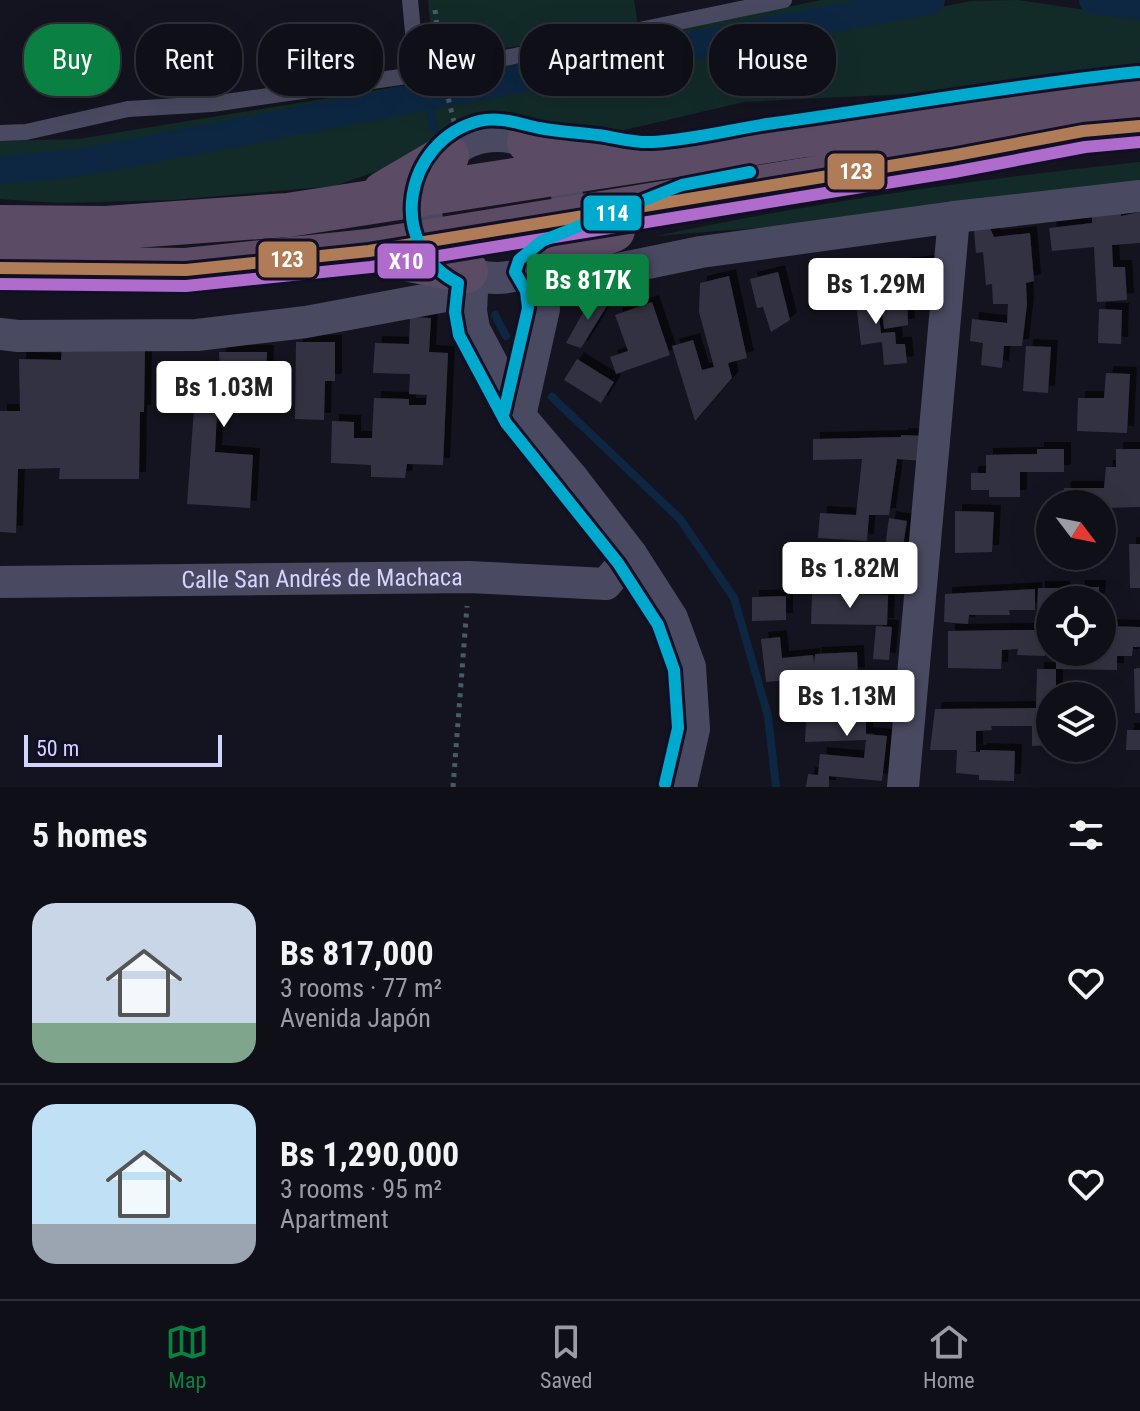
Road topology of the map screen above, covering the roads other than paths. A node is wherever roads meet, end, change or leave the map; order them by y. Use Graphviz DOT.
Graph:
graph roads {
  1 [pos="410,0"];
  2 [pos="784,0"];
  3 [pos="412,24"];
  4 [pos="504,58"];
  5 [pos="399,77"];
  6 [pos="1140,88"];
  7 [pos="1140,126"];
  8 [pos="0,133"];
  9 [pos="529,142"];
  10 [pos="447,156"];
  11 [pos="650,158"];
  12 [pos="560,173"];
  13 [pos="427,195"];
  14 [pos="1140,196"];
  15 [pos="365,204"];
  16 [pos="954,217"];
  17 [pos="0,227"];
  18 [pos="434,241"];
  19 [pos="369,251"];
  20 [pos="547,251"];
  21 [pos="0,268"];
  22 [pos="472,279"];
  23 [pos="0,334"];
  24 [pos="520,416"];
  25 [pos="631,554"];
  26 [pos="0,582"];
  27 [pos="681,787"];
  28 [pos="903,787"];
  1 -- 3 [label="lane"];
  2 -- 4 [label="lane"];
  5 -- 8 [label="lane"];
  6 -- 11 [label="highway"];
  7 -- 20 [label="highway"];
  9 -- 10 [label="street"];
  9 -- 11 [label="highway"];
  9 -- 12 [label="street"];
  10 -- 13 [label="street"];
  10 -- 15 [label="highway"];
  11 -- 12 [label="highway"];
  12 -- 13 [label="highway"];
  12 -- 20 [label="street"];
  13 -- 15 [label="highway"];
  13 -- 18 [label="street"];
  14 -- 16 [label="street"];
  15 -- 17 [label="highway"];
  16 -- 20 [label="street"];
  16 -- 28 [label="street"];
  18 -- 19 [label="highway"];
  18 -- 20 [label="highway"];
  18 -- 22 [label="street"];
  19 -- 21 [label="highway"];
  19 -- 22 [label="highway"];
  20 -- 22 [label="street"];
  20 -- 24 [label="street"];
  22 -- 23 [label="street"];
  22 -- 24 [label="street"];
  24 -- 25 [label="street"];
  25 -- 26 [label="street, Calle San Andrés de Machaca"];
  25 -- 27 [label="street"];
}
